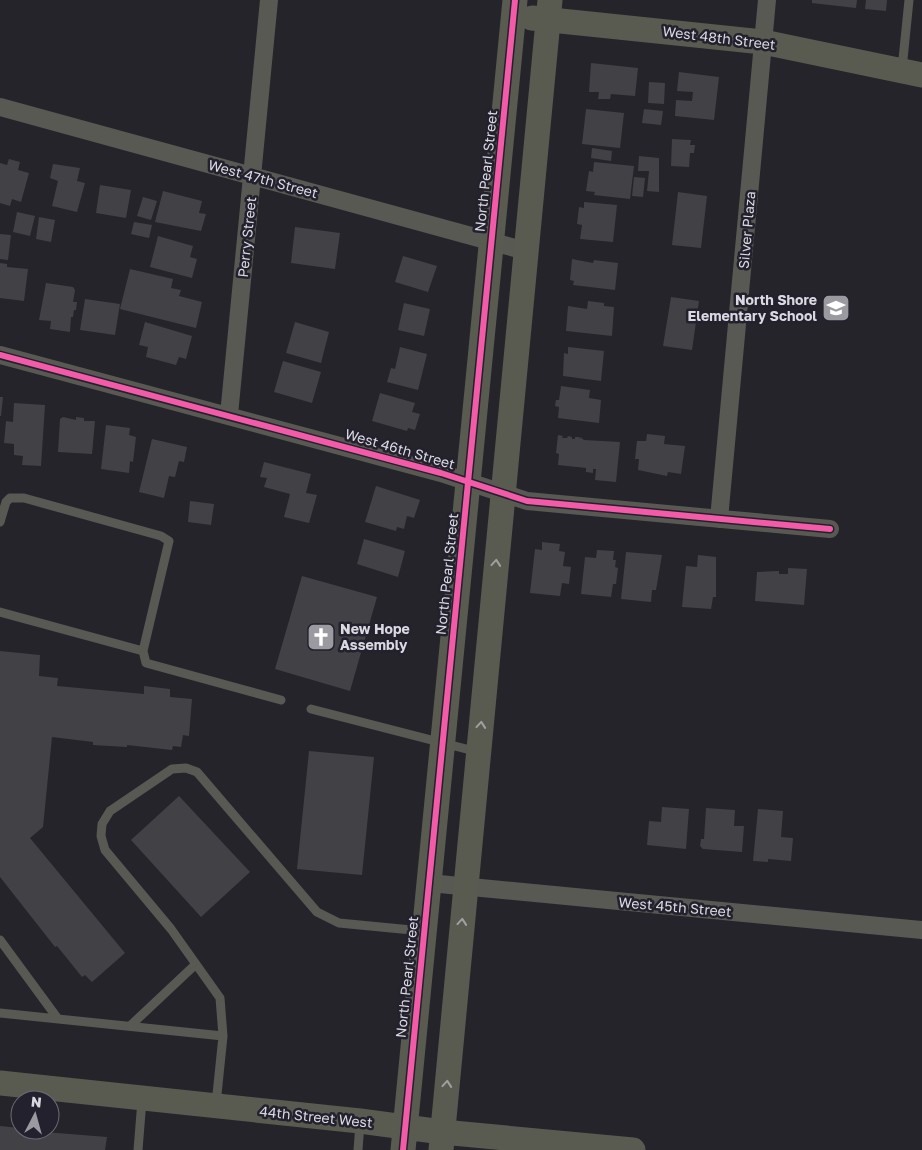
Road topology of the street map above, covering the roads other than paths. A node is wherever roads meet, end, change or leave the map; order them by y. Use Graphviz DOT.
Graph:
graph roads {
  1 [pos="269,0"];
  2 [pos="767,0"];
  3 [pos="909,0"];
  4 [pos="514,8"];
  5 [pos="549,10"];
  6 [pos="763,42"];
  7 [pos="912,73"];
  8 [pos="0,107"];
  9 [pos="252,177"];
  10 [pos="492,241"];
  11 [pos="526,250"];
  12 [pos="0,355"];
  13 [pos="229,415"];
  14 [pos="468,482"];
  15 [pos="503,493"];
  16 [pos="719,519"];
  17 [pos="0,522"];
  18 [pos="830,528"];
  19 [pos="0,612"];
  20 [pos="143,651"];
  21 [pos="281,700"];
  22 [pos="311,709"];
  23 [pos="443,745"];
  24 [pos="478,752"];
  25 [pos="429,883"];
  26 [pos="466,887"];
  27 [pos="922,930"];
  28 [pos="424,931"];
  29 [pos="0,940"];
  30 [pos="196,964"];
  31 [pos="0,1013"];
  32 [pos="58,1019"];
  33 [pos="130,1026"];
  34 [pos="223,1036"];
  35 [pos="0,1083"];
  36 [pos="142,1100"];
  37 [pos="216,1107"];
  38 [pos="360,1121"];
  39 [pos="404,1139"];
  40 [pos="442,1141"];
  41 [pos="138,1150"];
  42 [pos="358,1150"];
  43 [pos="632,1150"];
  1 -- 9 [label="street, Perry Street"];
  2 -- 6 [label="street, Silver Plaza"];
  3 -- 7 [label="lane"];
  4 -- 5 [label="street, West 48th Street"];
  4 -- 10 [label="street, North Pearl Street"];
  5 -- 6 [label="street, West 48th Street"];
  5 -- 11 [label="street"];
  6 -- 7 [label="street, West 48th Street"];
  6 -- 16 [label="street, Silver Plaza"];
  8 -- 9 [label="street, West 47th Street"];
  9 -- 10 [label="street, West 47th Street"];
  9 -- 13 [label="street, Perry Street"];
  10 -- 11 [label="street, West 47th Street"];
  10 -- 14 [label="street, North Pearl Street"];
  11 -- 15 [label="street"];
  12 -- 13 [label="street, West 46th Street"];
  13 -- 14 [label="street, West 46th Street"];
  14 -- 15 [label="street, West 46th Street"];
  14 -- 23 [label="street, North Pearl Street"];
  15 -- 16 [label="street, West 46th Street"];
  24 -- 15 [label="street, one-way"];
  16 -- 18 [label="street, West 46th Street"];
  17 -- 20 [label="lane"];
  19 -- 20 [label="lane"];
  20 -- 21 [label="lane"];
  22 -- 23 [label="lane"];
  23 -- 24 [label="lane"];
  23 -- 25 [label="street, North Pearl Street"];
  24 -- 26 [label="street"];
  25 -- 26 [label="street, West 45th Street"];
  25 -- 28 [label="street, North Pearl Street"];
  26 -- 27 [label="street, West 45th Street"];
  40 -- 26 [label="street, one-way"];
  28 -- 30 [label="lane"];
  28 -- 39 [label="street, North Pearl Street"];
  29 -- 32 [label="lane"];
  30 -- 33 [label="lane"];
  30 -- 34 [label="lane"];
  31 -- 32 [label="lane"];
  32 -- 33 [label="lane"];
  33 -- 34 [label="lane"];
  34 -- 37 [label="lane"];
  35 -- 36 [label="street, 44th Street West"];
  36 -- 37 [label="street, 44th Street West"];
  36 -- 41 [label="lane"];
  37 -- 38 [label="street, 44th Street West"];
  38 -- 39 [label="street, 44th Street West"];
  38 -- 42 [label="lane"];
  39 -- 40 [label="street, 44th Street West"];
  40 -- 43 [label="street, 44th Street West"];
}
